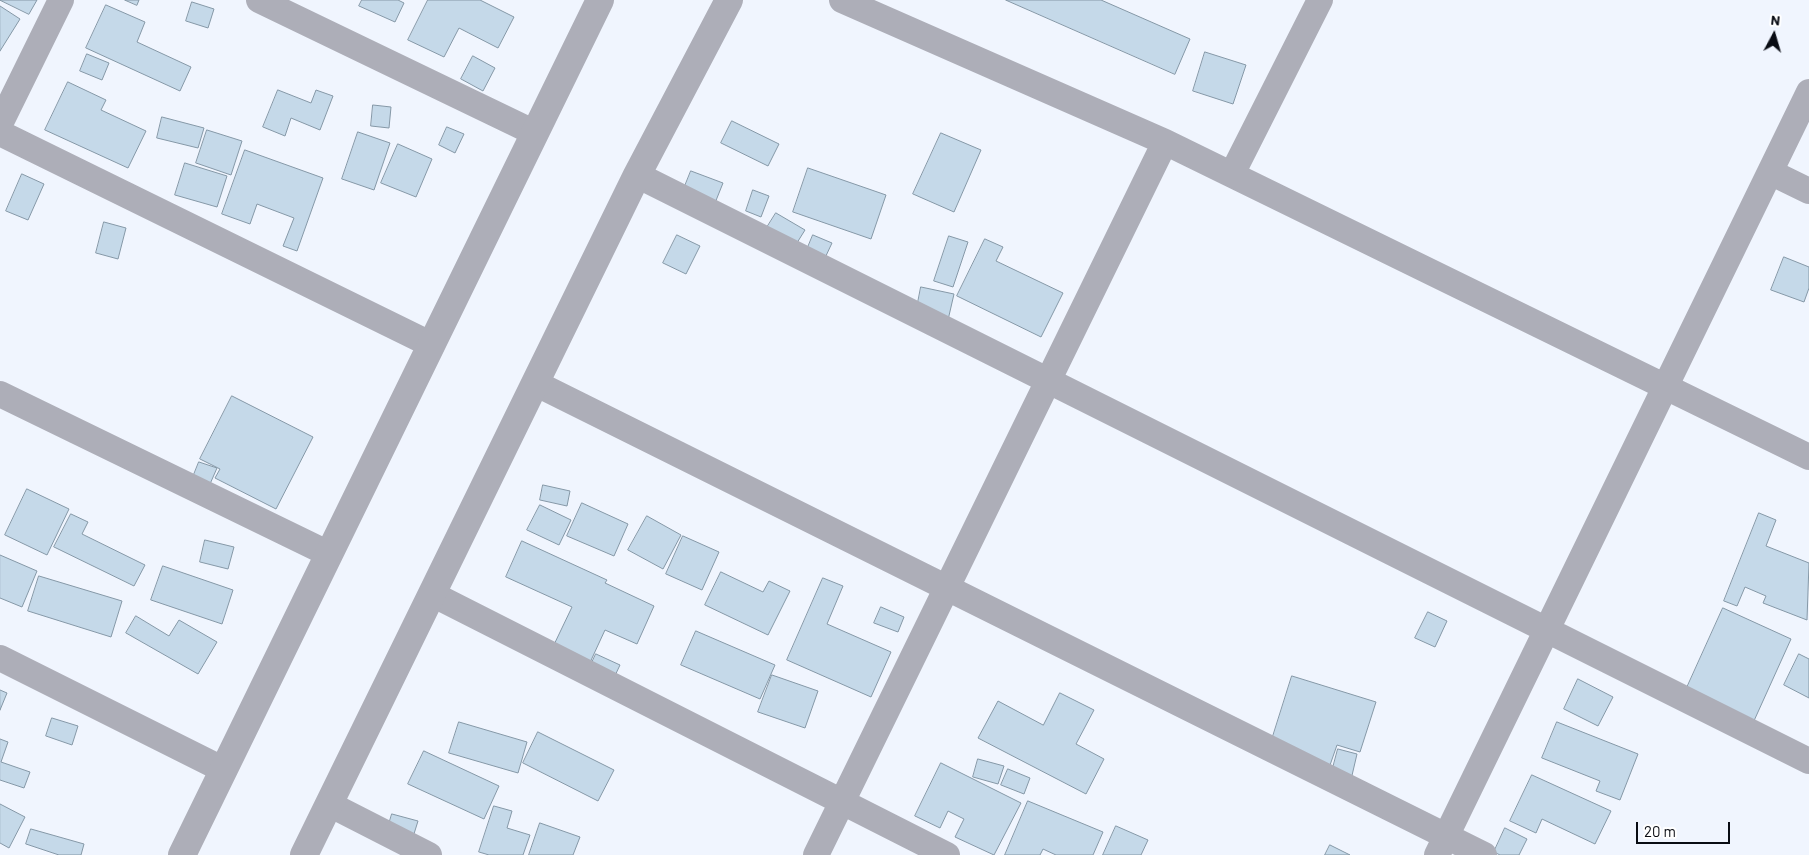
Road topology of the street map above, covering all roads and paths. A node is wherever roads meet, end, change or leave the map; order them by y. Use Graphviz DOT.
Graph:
graph roads {
  1 [pos="61,0"];
  2 [pos="259,0"];
  3 [pos="600,0"];
  4 [pos="729,0"];
  5 [pos="842,0"];
  6 [pos="1320,0"];
  7 [pos="1809,92"];
  8 [pos="0,124"];
  9 [pos="0,133"];
  10 [pos="535,133"];
  11 [pos="1165,142"];
  12 [pos="1770,172"];
  13 [pos="1232,174"];
  14 [pos="637,175"];
  15 [pos="1809,191"];
  16 [pos="432,345"];
  17 [pos="1048,381"];
  18 [pos="535,384"];
  19 [pos="1665,387"];
  20 [pos="0,394"];
  21 [pos="1809,457"];
  22 [pos="329,554"];
  23 [pos="946,589"];
  24 [pos="432,594"];
  25 [pos="1547,630"];
  26 [pos="0,658"];
  27 [pos="1809,761"];
  28 [pos="224,770"];
  29 [pos="842,803"];
  30 [pos="329,804"];
  31 [pos="1442,846"];
  32 [pos="182,855"];
  33 [pos="304,855"];
  34 [pos="430,855"];
  35 [pos="816,855"];
  36 [pos="947,855"];
  37 [pos="1484,855"];
  1 -- 8 [label="street"];
  2 -- 10 [label="street"];
  3 -- 10 [label="street"];
  4 -- 14 [label="street"];
  5 -- 11 [label="street"];
  6 -- 13 [label="street"];
  7 -- 12 [label="street"];
  9 -- 16 [label="street"];
  10 -- 16 [label="street"];
  11 -- 13 [label="street"];
  11 -- 17 [label="street"];
  12 -- 15 [label="street"];
  12 -- 19 [label="street"];
  13 -- 19 [label="street"];
  14 -- 17 [label="street"];
  14 -- 18 [label="street"];
  16 -- 22 [label="street"];
  17 -- 23 [label="street"];
  17 -- 25 [label="street"];
  18 -- 23 [label="street"];
  18 -- 24 [label="street"];
  19 -- 21 [label="street"];
  19 -- 25 [label="street"];
  20 -- 22 [label="street"];
  22 -- 28 [label="street"];
  23 -- 29 [label="street"];
  23 -- 31 [label="street"];
  24 -- 29 [label="street"];
  24 -- 30 [label="street"];
  25 -- 27 [label="street"];
  25 -- 31 [label="street"];
  26 -- 28 [label="street"];
  28 -- 32 [label="street"];
  29 -- 35 [label="street"];
  29 -- 36 [label="street"];
  30 -- 33 [label="street"];
  30 -- 34 [label="street"];
  31 -- 37 [label="street"];
}
